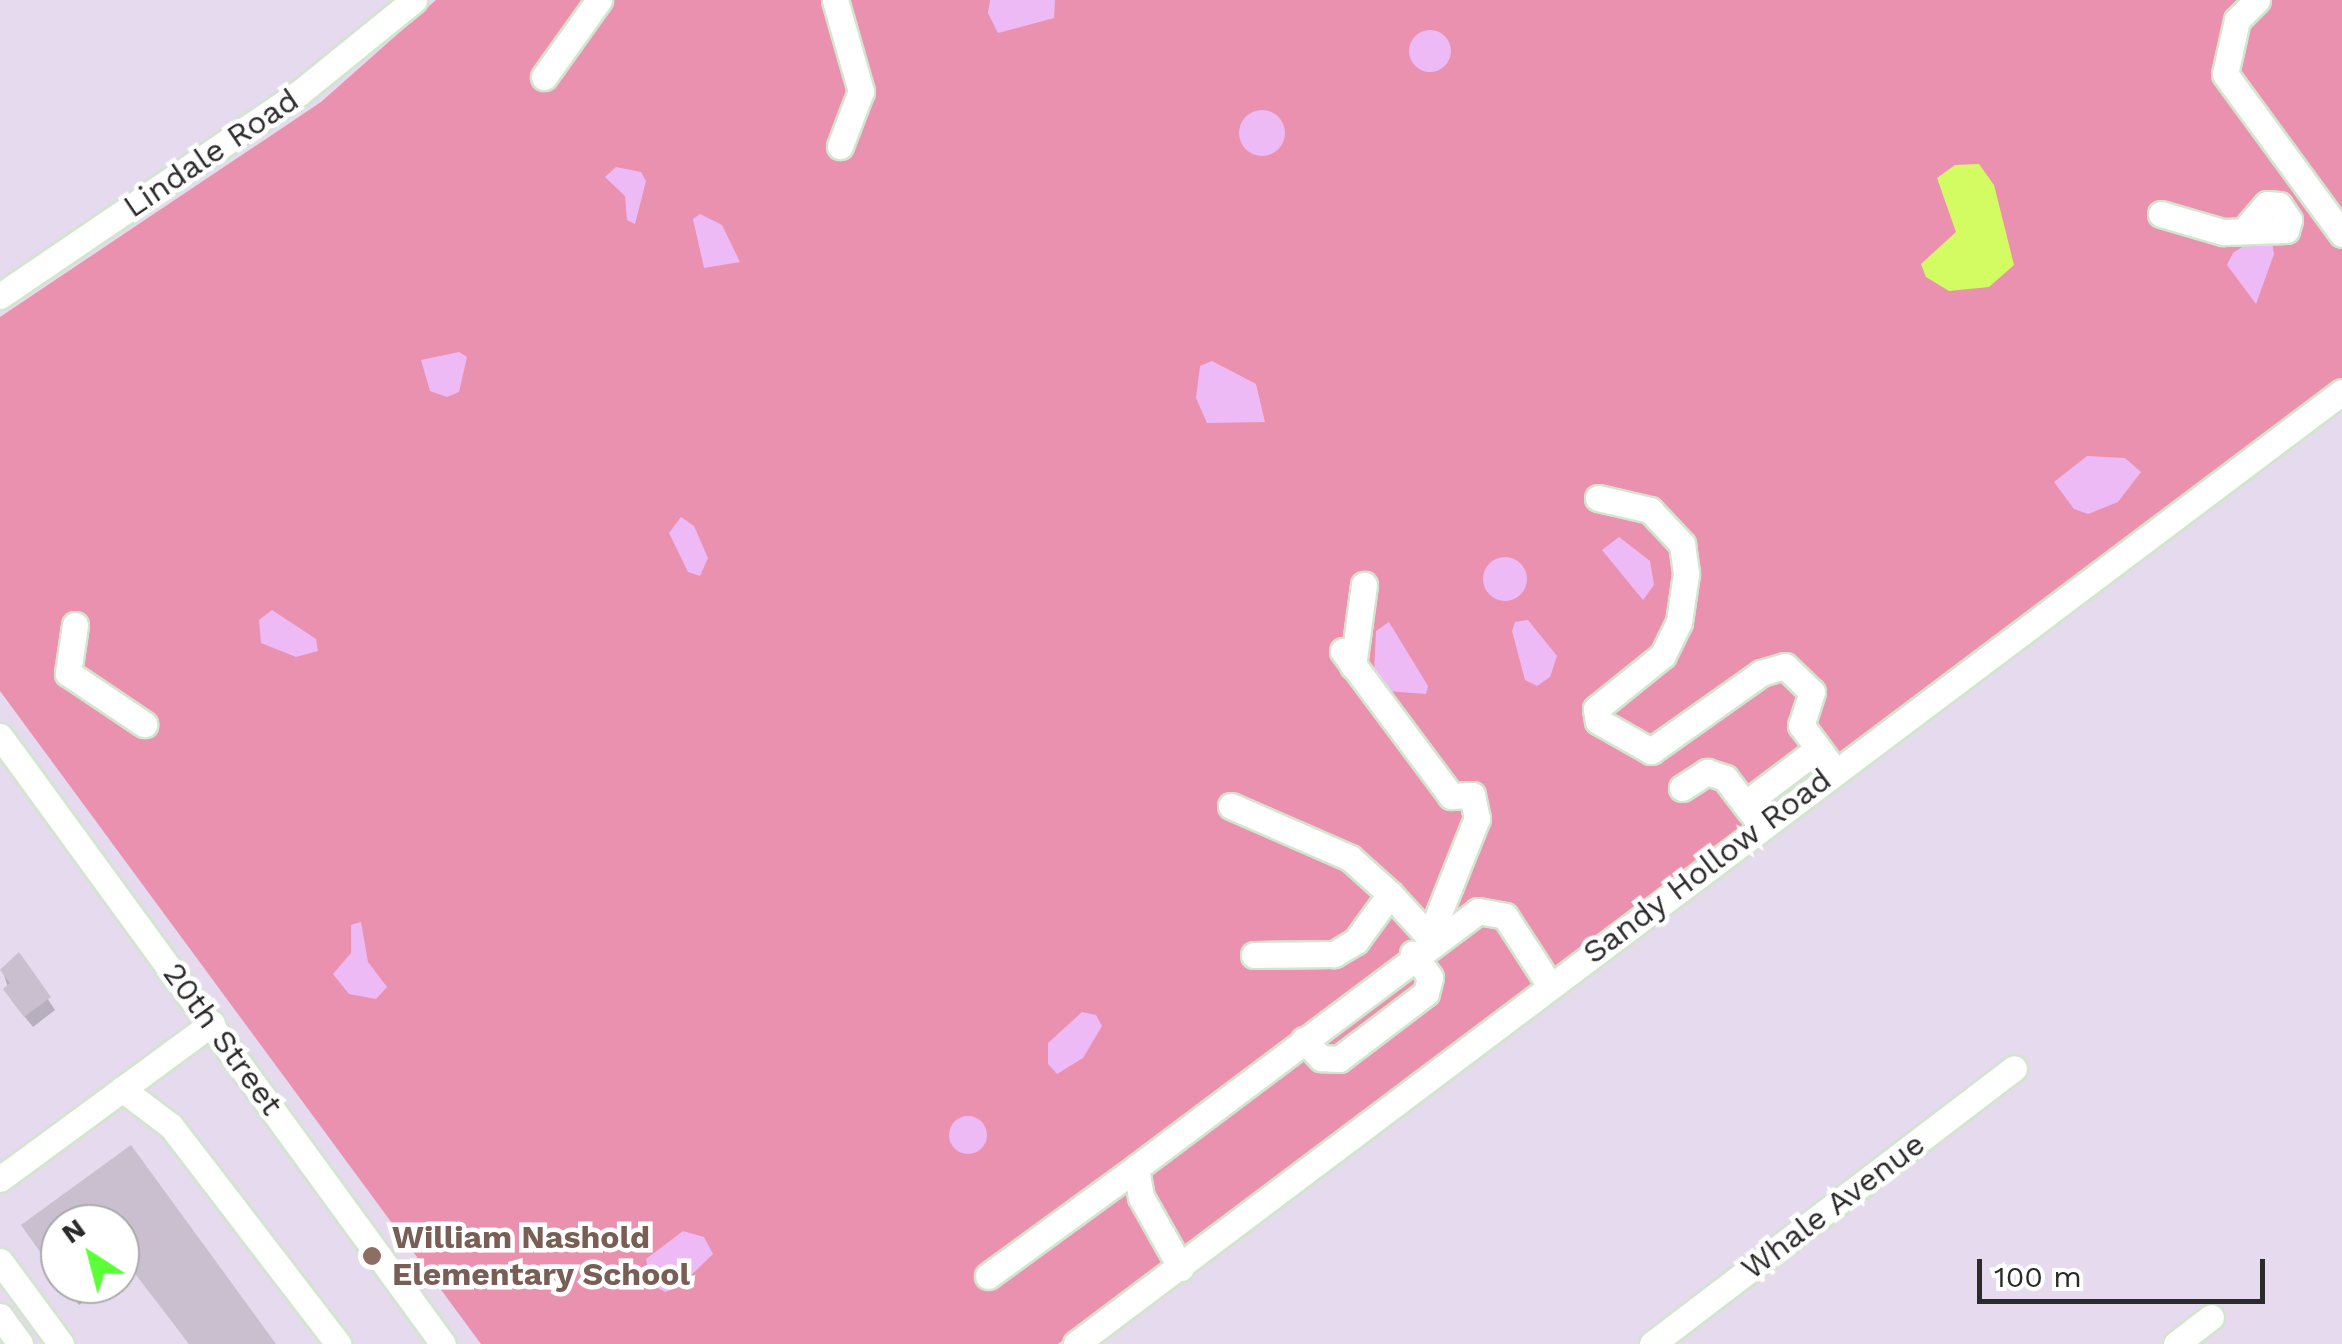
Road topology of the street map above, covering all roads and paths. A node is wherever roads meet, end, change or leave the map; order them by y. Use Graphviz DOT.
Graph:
graph roads {
  1 [pos="414,0"];
  2 [pos="599,0"];
  3 [pos="835,0"];
  4 [pos="2257,0"];
  5 [pos="544,77"];
  6 [pos="840,146"];
  7 [pos="2161,214"];
  8 [pos="2248,226"];
  9 [pos="2342,234"];
  10 [pos="0,296"];
  11 [pos="2342,392"];
  12 [pos="1598,498"];
  13 [pos="1364,585"];
  14 [pos="76,625"];
  15 [pos="144,724"];
  16 [pos="0,736"];
  17 [pos="1818,749"];
  18 [pos="1834,771"];
  19 [pos="1682,788"];
  20 [pos="1745,804"];
  21 [pos="1231,806"];
  22 [pos="1762,826"];
  23 [pos="1390,894"];
  24 [pos="1425,944"];
  25 [pos="1254,955"];
  26 [pos="1549,984"];
  27 [pos="212,1023"];
  28 [pos="1304,1040"];
  29 [pos="2014,1068"];
  30 [pos="122,1089"];
  31 [pos="1136,1168"];
  32 [pos="0,1180"];
  33 [pos="0,1261"];
  34 [pos="1181,1268"];
  35 [pos="988,1276"];
  36 [pos="0,1316"];
  37 [pos="2210,1318"];
  38 [pos="1109,1334"];
  39 [pos="20,1344"];
  40 [pos="62,1344"];
  41 [pos="338,1344"];
  42 [pos="442,1344"];
  43 [pos="1076,1344"];
  44 [pos="1652,1344"];
  45 [pos="2176,1344"];
  1 -- 10 [label="street, Lindale Road"];
  2 -- 5 [label="street"];
  3 -- 6 [label="street"];
  4 -- 9 [label="street"];
  7 -- 8 [label="street"];
  11 -- 18 [label="street, Sandy Hollow Road"];
  12 -- 17 [label="street"];
  13 -- 24 [label="street"];
  14 -- 15 [label="street"];
  16 -- 27 [label="street, 20th Street"];
  17 -- 18 [label="street"];
  17 -- 20 [label="street"];
  18 -- 22 [label="street, Sandy Hollow Road"];
  19 -- 20 [label="street"];
  20 -- 22 [label="street"];
  21 -- 23 [label="street"];
  22 -- 26 [label="street, Sandy Hollow Road"];
  23 -- 24 [label="street"];
  23 -- 25 [label="street"];
  24 -- 26 [label="street"];
  24 -- 28 [label="street"];
  24 -- 28 [label="street"];
  26 -- 34 [label="street, Sandy Hollow Road"];
  27 -- 30 [label="street"];
  27 -- 42 [label="street, 20th Street"];
  28 -- 31 [label="street"];
  29 -- 44 [label="street, Whale Avenue"];
  30 -- 32 [label="street"];
  30 -- 41 [label="street"];
  31 -- 34 [label="street"];
  31 -- 35 [label="street"];
  33 -- 40 [label="street"];
  34 -- 38 [label="street, Sandy Hollow Road"];
  36 -- 39 [label="street"];
  37 -- 45 [label="street"];
  38 -- 43 [label="street, Sandy Hollow Road"];
}
